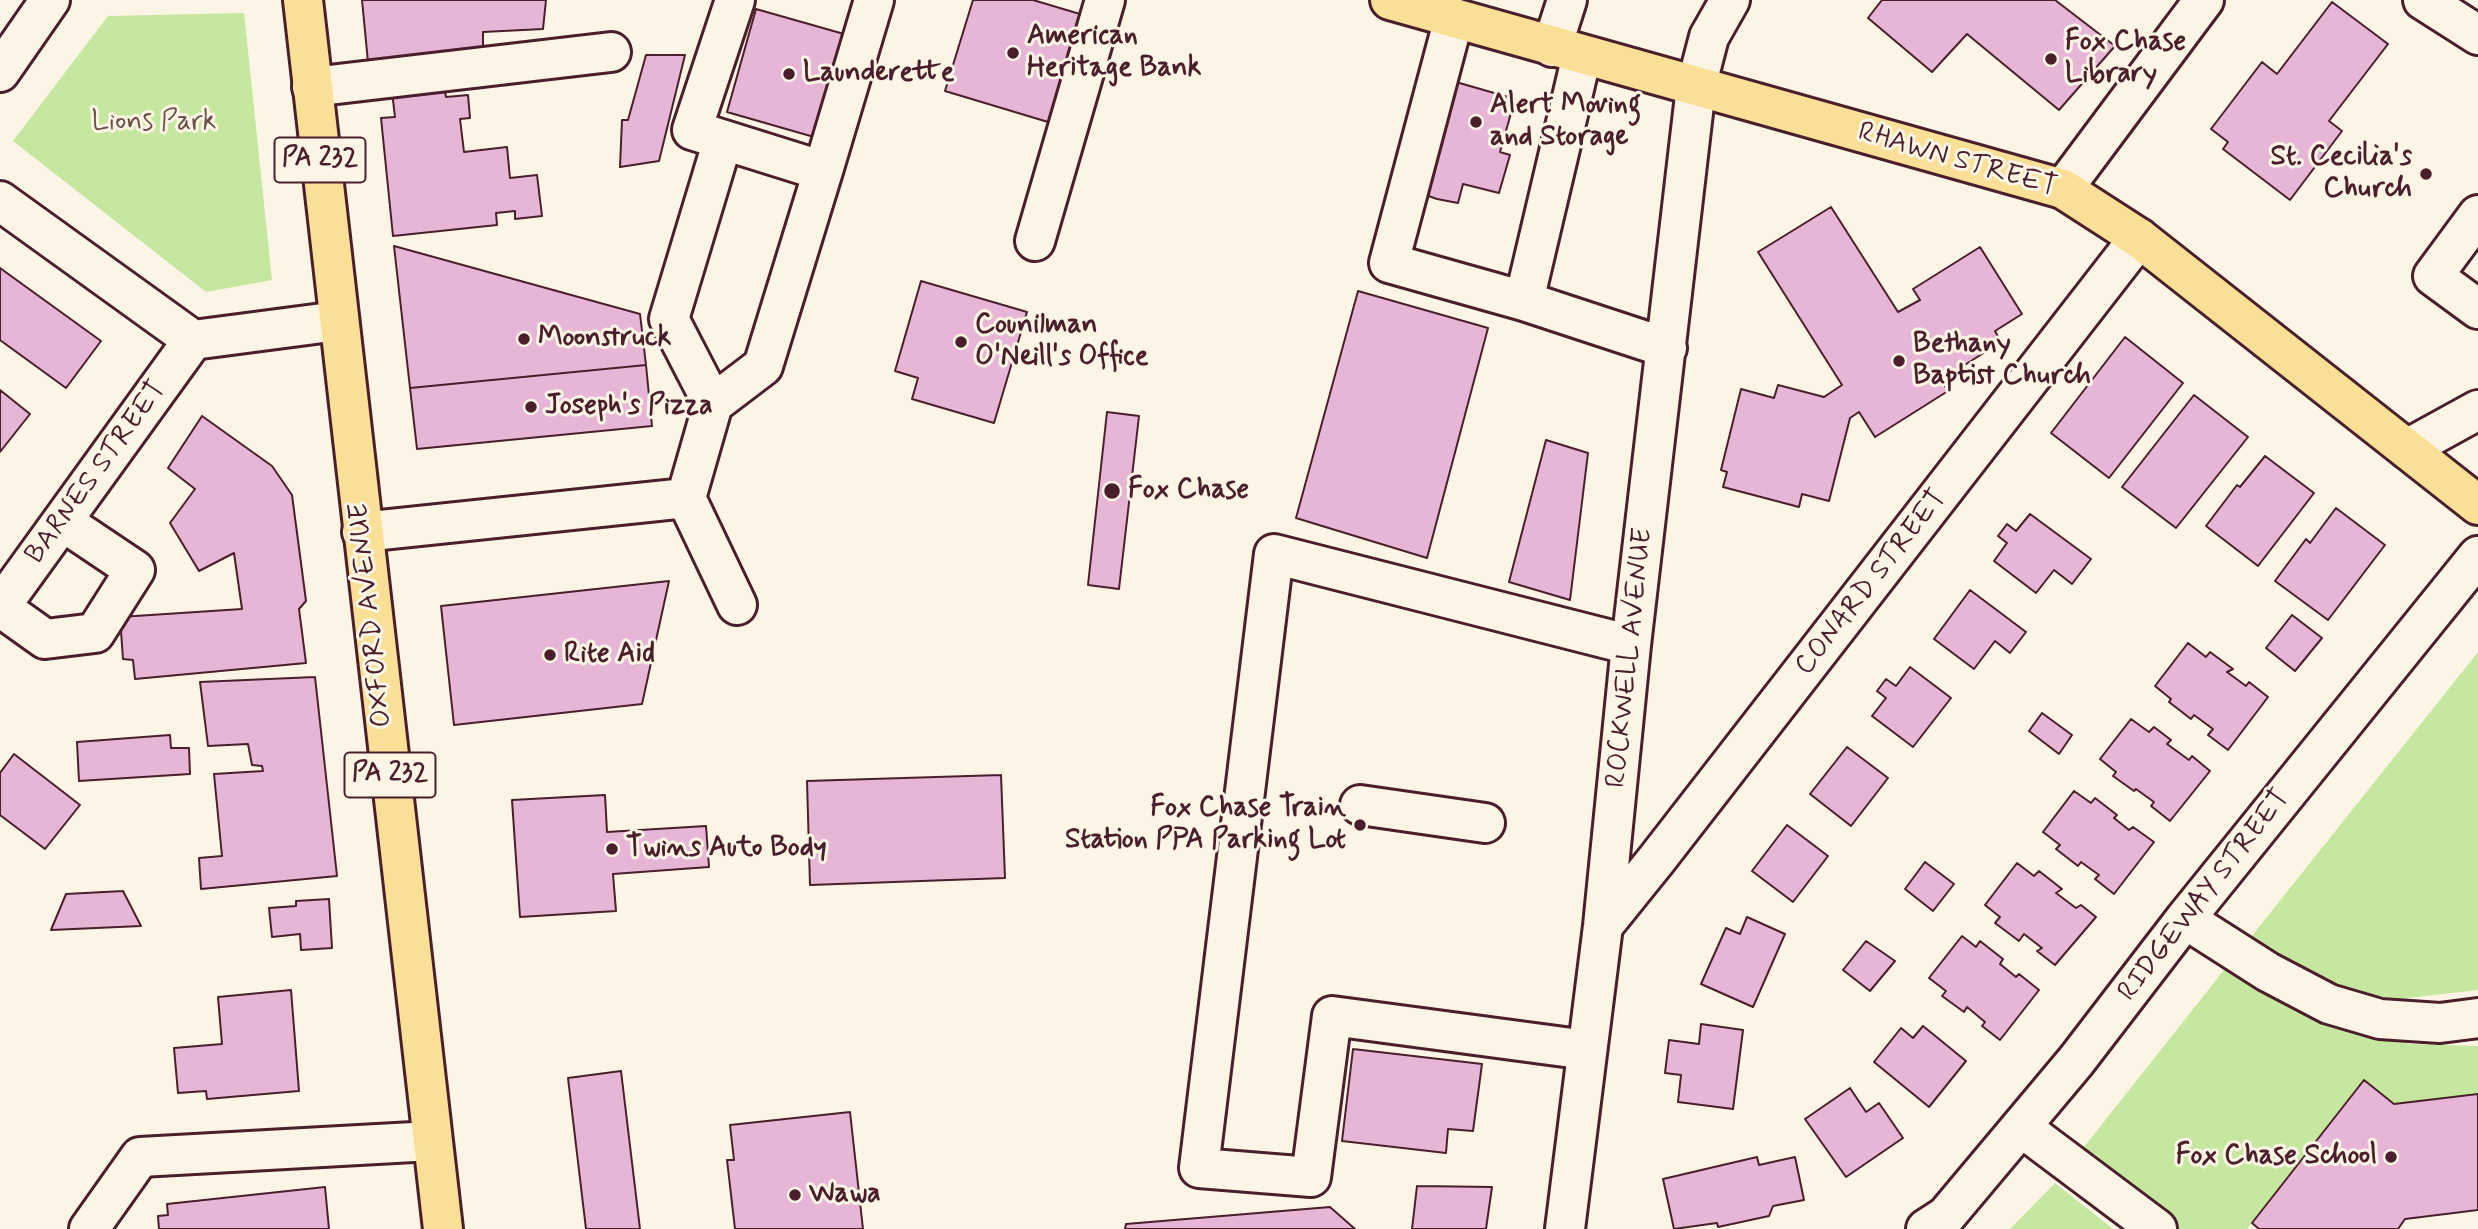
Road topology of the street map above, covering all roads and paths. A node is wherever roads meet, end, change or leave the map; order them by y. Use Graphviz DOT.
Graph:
graph roads {
  1 [pos="50,0"];
  2 [pos="303,0"];
  3 [pos="735,0"];
  4 [pos="874,0"];
  5 [pos="1105,0"];
  6 [pos="1391,0"];
  7 [pos="1567,0"];
  8 [pos="1730,0"];
  9 [pos="2204,0"];
  10 [pos="2423,0"];
  11 [pos="1445,11"];
  12 [pos="2474,25"];
  13 [pos="1567,51"];
  14 [pos="611,52"];
  15 [pos="0,72"];
  16 [pos="312,87"];
  17 [pos="1696,87"];
  18 [pos="723,140"];
  19 [pos="823,171"];
  20 [pos="2063,189"];
  21 [pos="0,201"];
  22 [pos="2478,215"];
  23 [pos="2139,238"];
  24 [pos="1035,241"];
  25 [pos="1524,301"];
  26 [pos="2478,309"];
  27 [pos="338,321"];
  28 [pos="193,340"];
  29 [pos="1667,348"];
  30 [pos="713,404"];
  31 [pos="2478,410"];
  32 [pos="2407,449"];
  33 [pos="686,498"];
  34 [pos="2478,505"];
  35 [pos="62,521"];
  36 [pos="362,532"];
  37 [pos="2478,556"];
  38 [pos="4,592"];
  39 [pos="737,605"];
  40 [pos="1631,645"];
  41 [pos="1360,805"];
  42 [pos="1485,822"];
  43 [pos="2185,919"];
  44 [pos="1603,926"];
  45 [pos="2478,1018"];
  46 [pos="1587,1050"];
  47 [pos="2021,1127"];
  48 [pos="432,1141"];
  49 [pos="89,1229"];
  50 [pos="443,1229"];
  51 [pos="1565,1229"];
  52 [pos="1926,1229"];
  53 [pos="2157,1229"];
  1 -- 15 [label="street"];
  2 -- 16 [label="main road, OXFORD AVENUE / PA 232"];
  3 -- 18 [label="street"];
  4 -- 19 [label="street"];
  5 -- 24 [label="street"];
  6 -- 11 [label="main road, RHAWN STREET"];
  7 -- 13 [label="street"];
  8 -- 17 [label="street, ROCKWELL AVENUE"];
  9 -- 20 [label="street"];
  10 -- 12 [label="street"];
  11 -- 13 [label="main road, RHAWN STREET"];
  11 -- 25 [label="street"];
  13 -- 17 [label="main road, RHAWN STREET"];
  13 -- 25 [label="street"];
  14 -- 16 [label="street"];
  16 -- 27 [label="main road, OXFORD AVENUE / PA 232"];
  17 -- 20 [label="main road, RHAWN STREET"];
  17 -- 29 [label="street, ROCKWELL AVENUE"];
  18 -- 19 [label="street"];
  18 -- 30 [label="street"];
  19 -- 30 [label="street"];
  20 -- 23 [label="main road, RHAWN STREET"];
  21 -- 28 [label="street"];
  22 -- 26 [label="street"];
  23 -- 32 [label="main road, RHAWN STREET"];
  23 -- 44 [label="street, CONARD STREET"];
  25 -- 29 [label="street"];
  27 -- 28 [label="street"];
  27 -- 36 [label="main road, OXFORD AVENUE / PA 232"];
  28 -- 35 [label="street, BARNES STREET"];
  29 -- 40 [label="street, ROCKWELL AVENUE"];
  30 -- 33 [label="street"];
  31 -- 32 [label="street"];
  32 -- 34 [label="main road, RHAWN STREET"];
  33 -- 36 [label="street"];
  33 -- 39 [label="street"];
  35 -- 38 [label="street, BARNES STREET"];
  35 -- 38 [label="street"];
  36 -- 48 [label="main road, OXFORD AVENUE / PA 232"];
  37 -- 43 [label="street, RIDGEWAY STREET"];
  40 -- 44 [label="street, ROCKWELL AVENUE"];
  40 -- 46 [label="street"];
  41 -- 42 [label="street"];
  43 -- 45 [label="street"];
  43 -- 47 [label="street, RIDGEWAY STREET"];
  44 -- 46 [label="street, ROCKWELL AVENUE"];
  46 -- 51 [label="street, ROCKWELL AVENUE"];
  47 -- 52 [label="street, RIDGEWAY STREET"];
  47 -- 53 [label="street"];
  48 -- 49 [label="street"];
  48 -- 50 [label="main road, OXFORD AVENUE / PA 232"];
}
